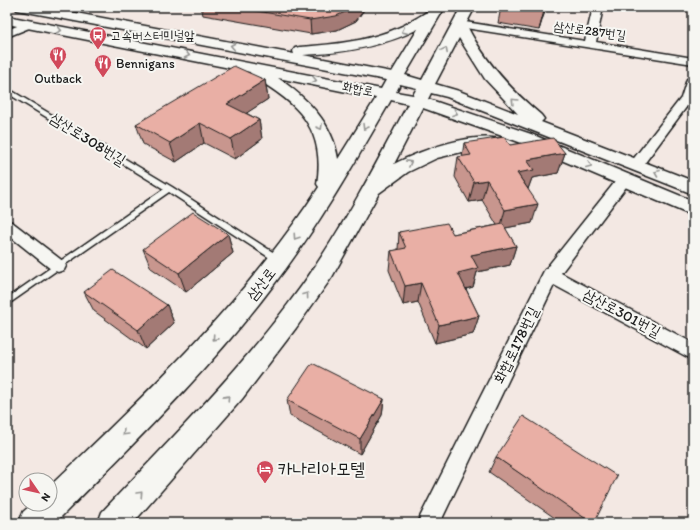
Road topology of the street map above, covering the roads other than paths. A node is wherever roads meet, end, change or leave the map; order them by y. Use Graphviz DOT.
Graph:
graph roads {
  1 [pos="22,7"];
  2 [pos="468,7"];
  3 [pos="598,7"];
  4 [pos="437,9"];
  5 [pos="7,20"];
  6 [pos="30,24"];
  7 [pos="459,24"];
  8 [pos="7,34"];
  9 [pos="590,44"];
  10 [pos="261,52"];
  11 [pos="693,61"];
  12 [pos="233,64"];
  13 [pos="693,79"];
  14 [pos="390,85"];
  15 [pos="7,90"];
  16 [pos="422,93"];
  17 [pos="690,99"];
  18 [pos="556,133"];
  19 [pos="562,154"];
  20 [pos="636,164"];
  21 [pos="624,180"];
  22 [pos="693,188"];
  23 [pos="169,189"];
  24 [pos="326,191"];
  25 [pos="368,196"];
  26 [pos="693,209"];
  27 [pos="7,226"];
  28 [pos="280,260"];
  29 [pos="58,266"];
  30 [pos="550,275"];
  31 [pos="7,302"];
  32 [pos="693,352"];
  33 [pos="34,523"];
  34 [pos="113,523"];
  35 [pos="428,523"];
  10 -- 1 [label="main road, 화합로, one-way"];
  2 -- 7 [label="main road"];
  3 -- 9 [label="street"];
  4 -- 10 [label="main road, one-way"];
  4 -- 14 [label="main road, 삼산로"];
  5 -- 6 [label="main road, 화합로"];
  6 -- 8 [label="street"];
  6 -- 12 [label="main road, 화합로, one-way"];
  7 -- 9 [label="street, 삼산로287번길"];
  16 -- 7 [label="main road, one-way"];
  18 -- 7 [label="main road, one-way"];
  9 -- 11 [label="street, 삼산로287번길"];
  10 -- 14 [label="main road, 화합로"];
  12 -- 14 [label="main road, 화합로, one-way"];
  12 -- 24 [label="main road, one-way"];
  13 -- 17 [label="street"];
  14 -- 16 [label="main road, 화합로"];
  14 -- 24 [label="main road, 삼산로, one-way"];
  15 -- 23 [label="lane, 삼산로308번길"];
  16 -- 18 [label="main road, 화합로"];
  16 -- 19 [label="main road, 화합로, one-way"];
  16 -- 25 [label="main road"];
  17 -- 20 [label="street"];
  18 -- 20 [label="main road, 화합로"];
  19 -- 21 [label="main road, 화합로, one-way"];
  25 -- 19 [label="main road, one-way"];
  22 -- 20 [label="main road, 화합로, one-way"];
  21 -- 26 [label="main road, 화합로"];
  21 -- 30 [label="street, 화합로178번길"];
  23 -- 28 [label="lane, 삼산로308번길"];
  23 -- 29 [label="lane"];
  24 -- 28 [label="main road, 삼산로, one-way"];
  34 -- 25 [label="main road, one-way"];
  27 -- 29 [label="street"];
  28 -- 33 [label="main road, 삼산로, one-way"];
  29 -- 31 [label="lane"];
  30 -- 32 [label="street, 삼산로301번길"];
  30 -- 35 [label="street, 화합로178번길"];
}
